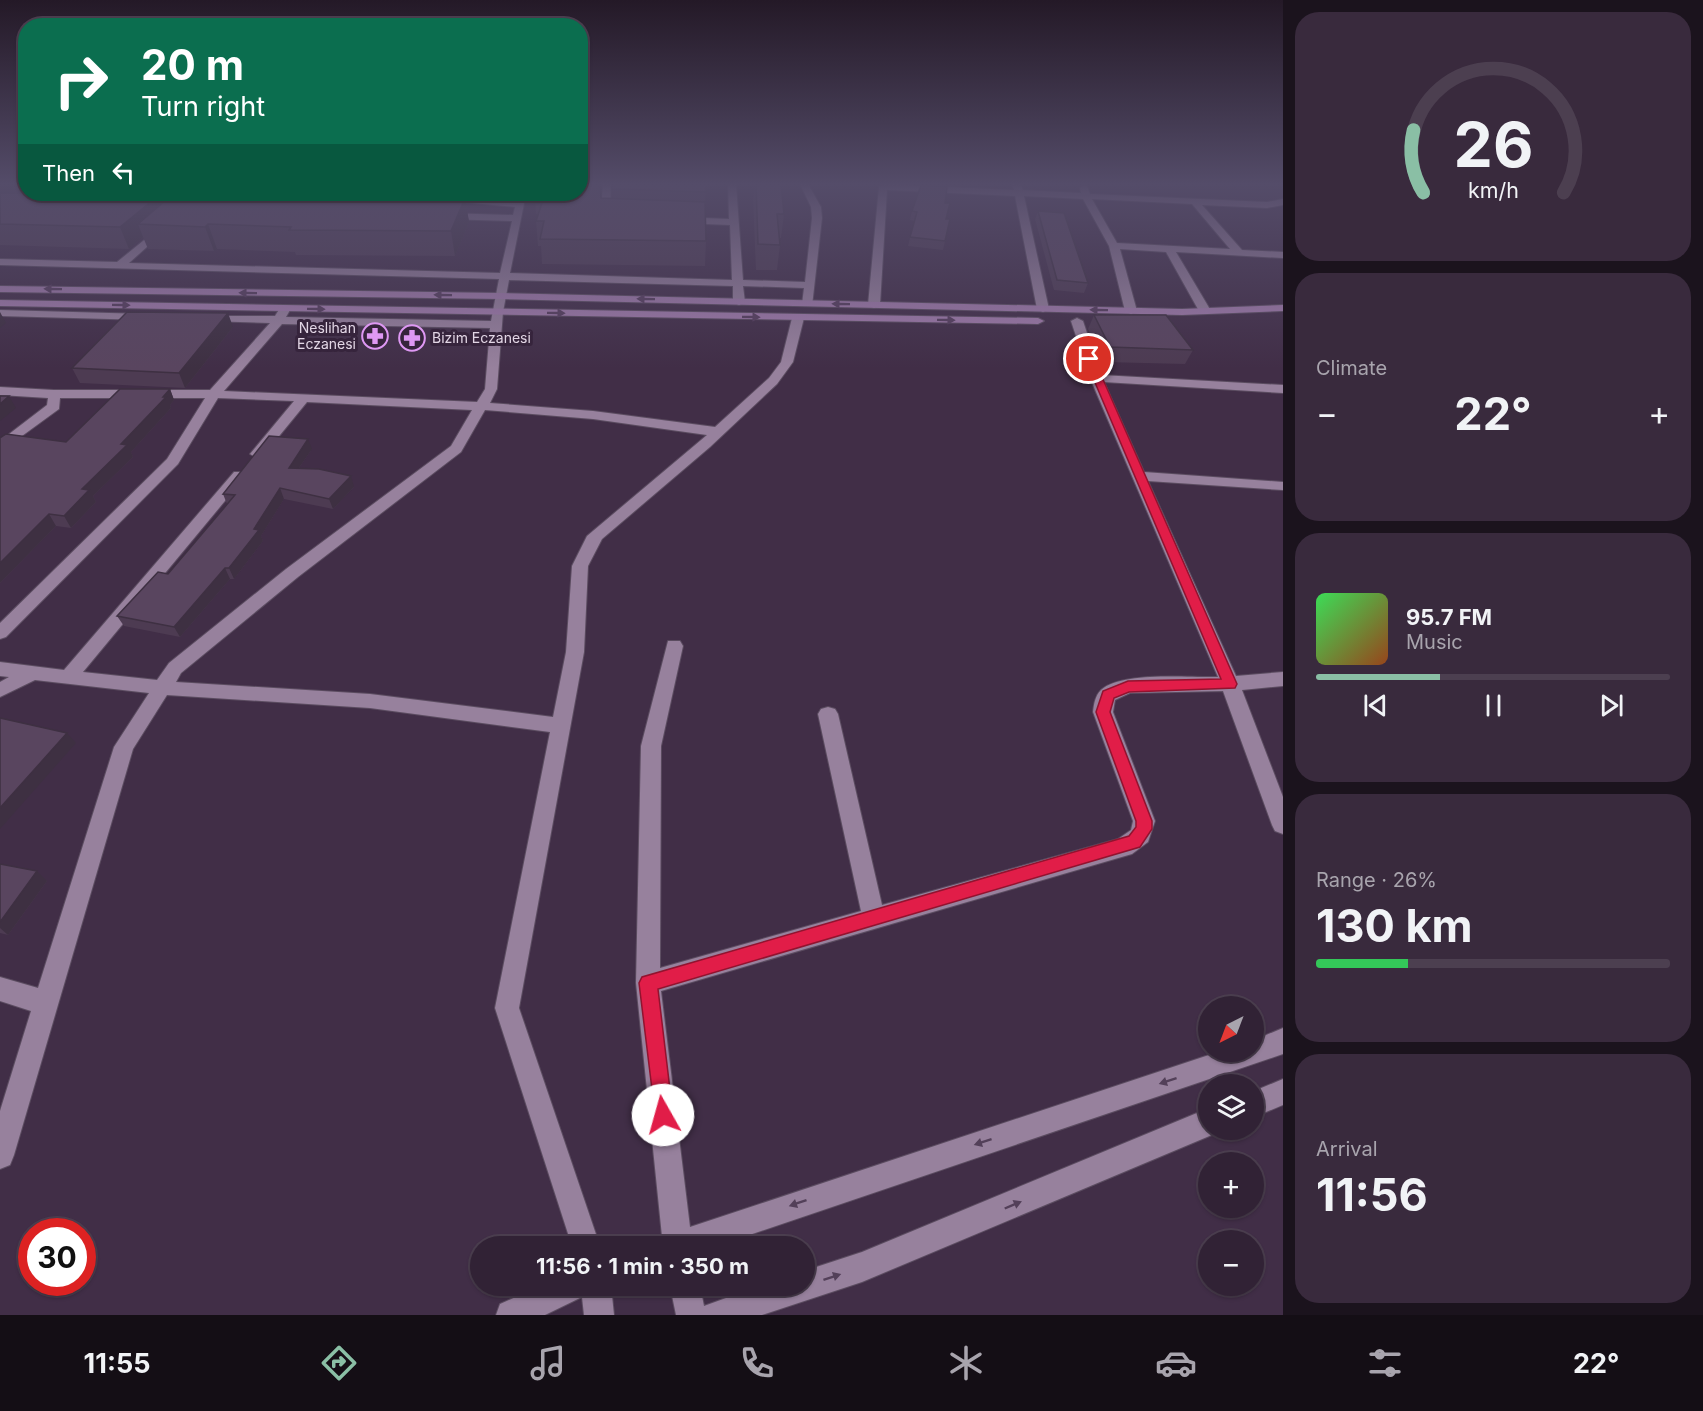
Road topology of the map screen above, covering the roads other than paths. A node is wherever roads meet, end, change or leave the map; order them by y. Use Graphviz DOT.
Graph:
graph roads {
  1 [pos="142,245"];
  2 [pos="512,245"];
  3 [pos="737,245"];
  4 [pos="814,245"];
  5 [pos="879,245"];
  6 [pos="1029,245"];
  7 [pos="1232,245"];
  8 [pos="1114,246"];
  9 [pos="1169,249"];
  10 [pos="1239,253"];
  11 [pos="1283,255"];
  12 [pos="0,262"];
  13 [pos="120,265"];
  14 [pos="506,275"];
  15 [pos="738,282"];
  16 [pos="810,285"];
  17 [pos="0,289"];
  18 [pos="739,302"];
  19 [pos="0,303"];
  20 [pos="874,305"];
  21 [pos="285,308"];
  22 [pos="1283,308"];
  23 [pos="1043,309"];
  24 [pos="498,311"];
  25 [pos="803,311"];
  26 [pos="1131,311"];
  27 [pos="1205,311"];
  28 [pos="0,313"];
  29 [pos="279,320"];
  30 [pos="1077,321"];
  31 [pos="1283,321"];
  32 [pos="1096,378"];
  33 [pos="1283,389"];
  34 [pos="0,391"];
  35 [pos="54,394"];
  36 [pos="214,394"];
  37 [pos="304,398"];
  38 [pos="481,406"];
  39 [pos="718,432"];
  40 [pos="0,448"];
  41 [pos="1138,476"];
  42 [pos="1283,486"];
  43 [pos="0,633"];
  44 [pos="674,646"];
  45 [pos="0,669"];
  46 [pos="30,674"];
  47 [pos="67,678"];
  48 [pos="1283,679"];
  49 [pos="1230,684"];
  50 [pos="162,688"];
  51 [pos="0,690"];
  52 [pos="828,714"];
  53 [pos="561,726"];
  54 [pos="1283,825"];
  55 [pos="874,919"];
  56 [pos="648,983"];
  57 [pos="0,989"];
  58 [pos="46,1003"];
  59 [pos="1283,1041"];
  60 [pos="1283,1092"];
  61 [pos="1264,1100"];
  62 [pos="1198,1127"];
  63 [pos="0,1155"];
  64 [pos="583,1236"];
  65 [pos="677,1236"];
  66 [pos="706,1236"];
  67 [pos="551,1296"];
  68 [pos="597,1296"];
  69 [pos="687,1296"];
  70 [pos="510,1315"];
  71 [pos="599,1315"];
  72 [pos="691,1315"];
  73 [pos="716,1315"];
  1 -- 13 [label="street"];
  2 -- 14 [label="street"];
  3 -- 15 [label="street"];
  4 -- 16 [label="street"];
  5 -- 20 [label="street"];
  6 -- 23 [label="street"];
  7 -- 10 [label="street"];
  8 -- 9 [label="street"];
  8 -- 26 [label="street"];
  9 -- 10 [label="street"];
  9 -- 27 [label="street"];
  10 -- 11 [label="street"];
  12 -- 13 [label="street"];
  13 -- 14 [label="street"];
  14 -- 15 [label="street"];
  14 -- 24 [label="street"];
  15 -- 16 [label="street"];
  15 -- 18 [label="street"];
  16 -- 25 [label="street"];
  24 -- 17 [label="main road, one-way"];
  18 -- 24 [label="main road, one-way"];
  18 -- 25 [label="main road"];
  19 -- 21 [label="main road, one-way"];
  20 -- 23 [label="main road"];
  20 -- 25 [label="main road, one-way"];
  21 -- 24 [label="main road, one-way"];
  21 -- 29 [label="street"];
  22 -- 27 [label="main road"];
  26 -- 23 [label="main road, one-way"];
  24 -- 25 [label="main road, one-way"];
  24 -- 29 [label="street"];
  24 -- 38 [label="street"];
  25 -- 30 [label="main road, one-way"];
  25 -- 39 [label="street"];
  26 -- 27 [label="main road"];
  28 -- 29 [label="street"];
  29 -- 36 [label="street"];
  30 -- 31 [label="main road"];
  30 -- 32 [label="street"];
  32 -- 33 [label="street"];
  32 -- 41 [label="street"];
  34 -- 35 [label="street"];
  35 -- 36 [label="street"];
  35 -- 40 [label="street"];
  36 -- 37 [label="street"];
  36 -- 43 [label="street"];
  37 -- 38 [label="street"];
  37 -- 47 [label="street"];
  38 -- 39 [label="street"];
  38 -- 50 [label="street"];
  39 -- 53 [label="street"];
  41 -- 42 [label="street"];
  41 -- 49 [label="street"];
  44 -- 56 [label="street"];
  45 -- 46 [label="street"];
  46 -- 47 [label="street"];
  46 -- 51 [label="street"];
  47 -- 50 [label="street"];
  48 -- 49 [label="street"];
  49 -- 54 [label="street"];
  49 -- 55 [label="street"];
  50 -- 53 [label="street"];
  50 -- 58 [label="street"];
  52 -- 55 [label="street"];
  53 -- 64 [label="street"];
  55 -- 56 [label="street"];
  56 -- 65 [label="street"];
  57 -- 58 [label="street"];
  58 -- 63 [label="street"];
  59 -- 66 [label="street, one-way"];
  60 -- 61 [label="street"];
  73 -- 62 [label="street, one-way"];
  67 -- 70 [label="street"];
  68 -- 71 [label="street"];
  69 -- 72 [label="street"];
}
